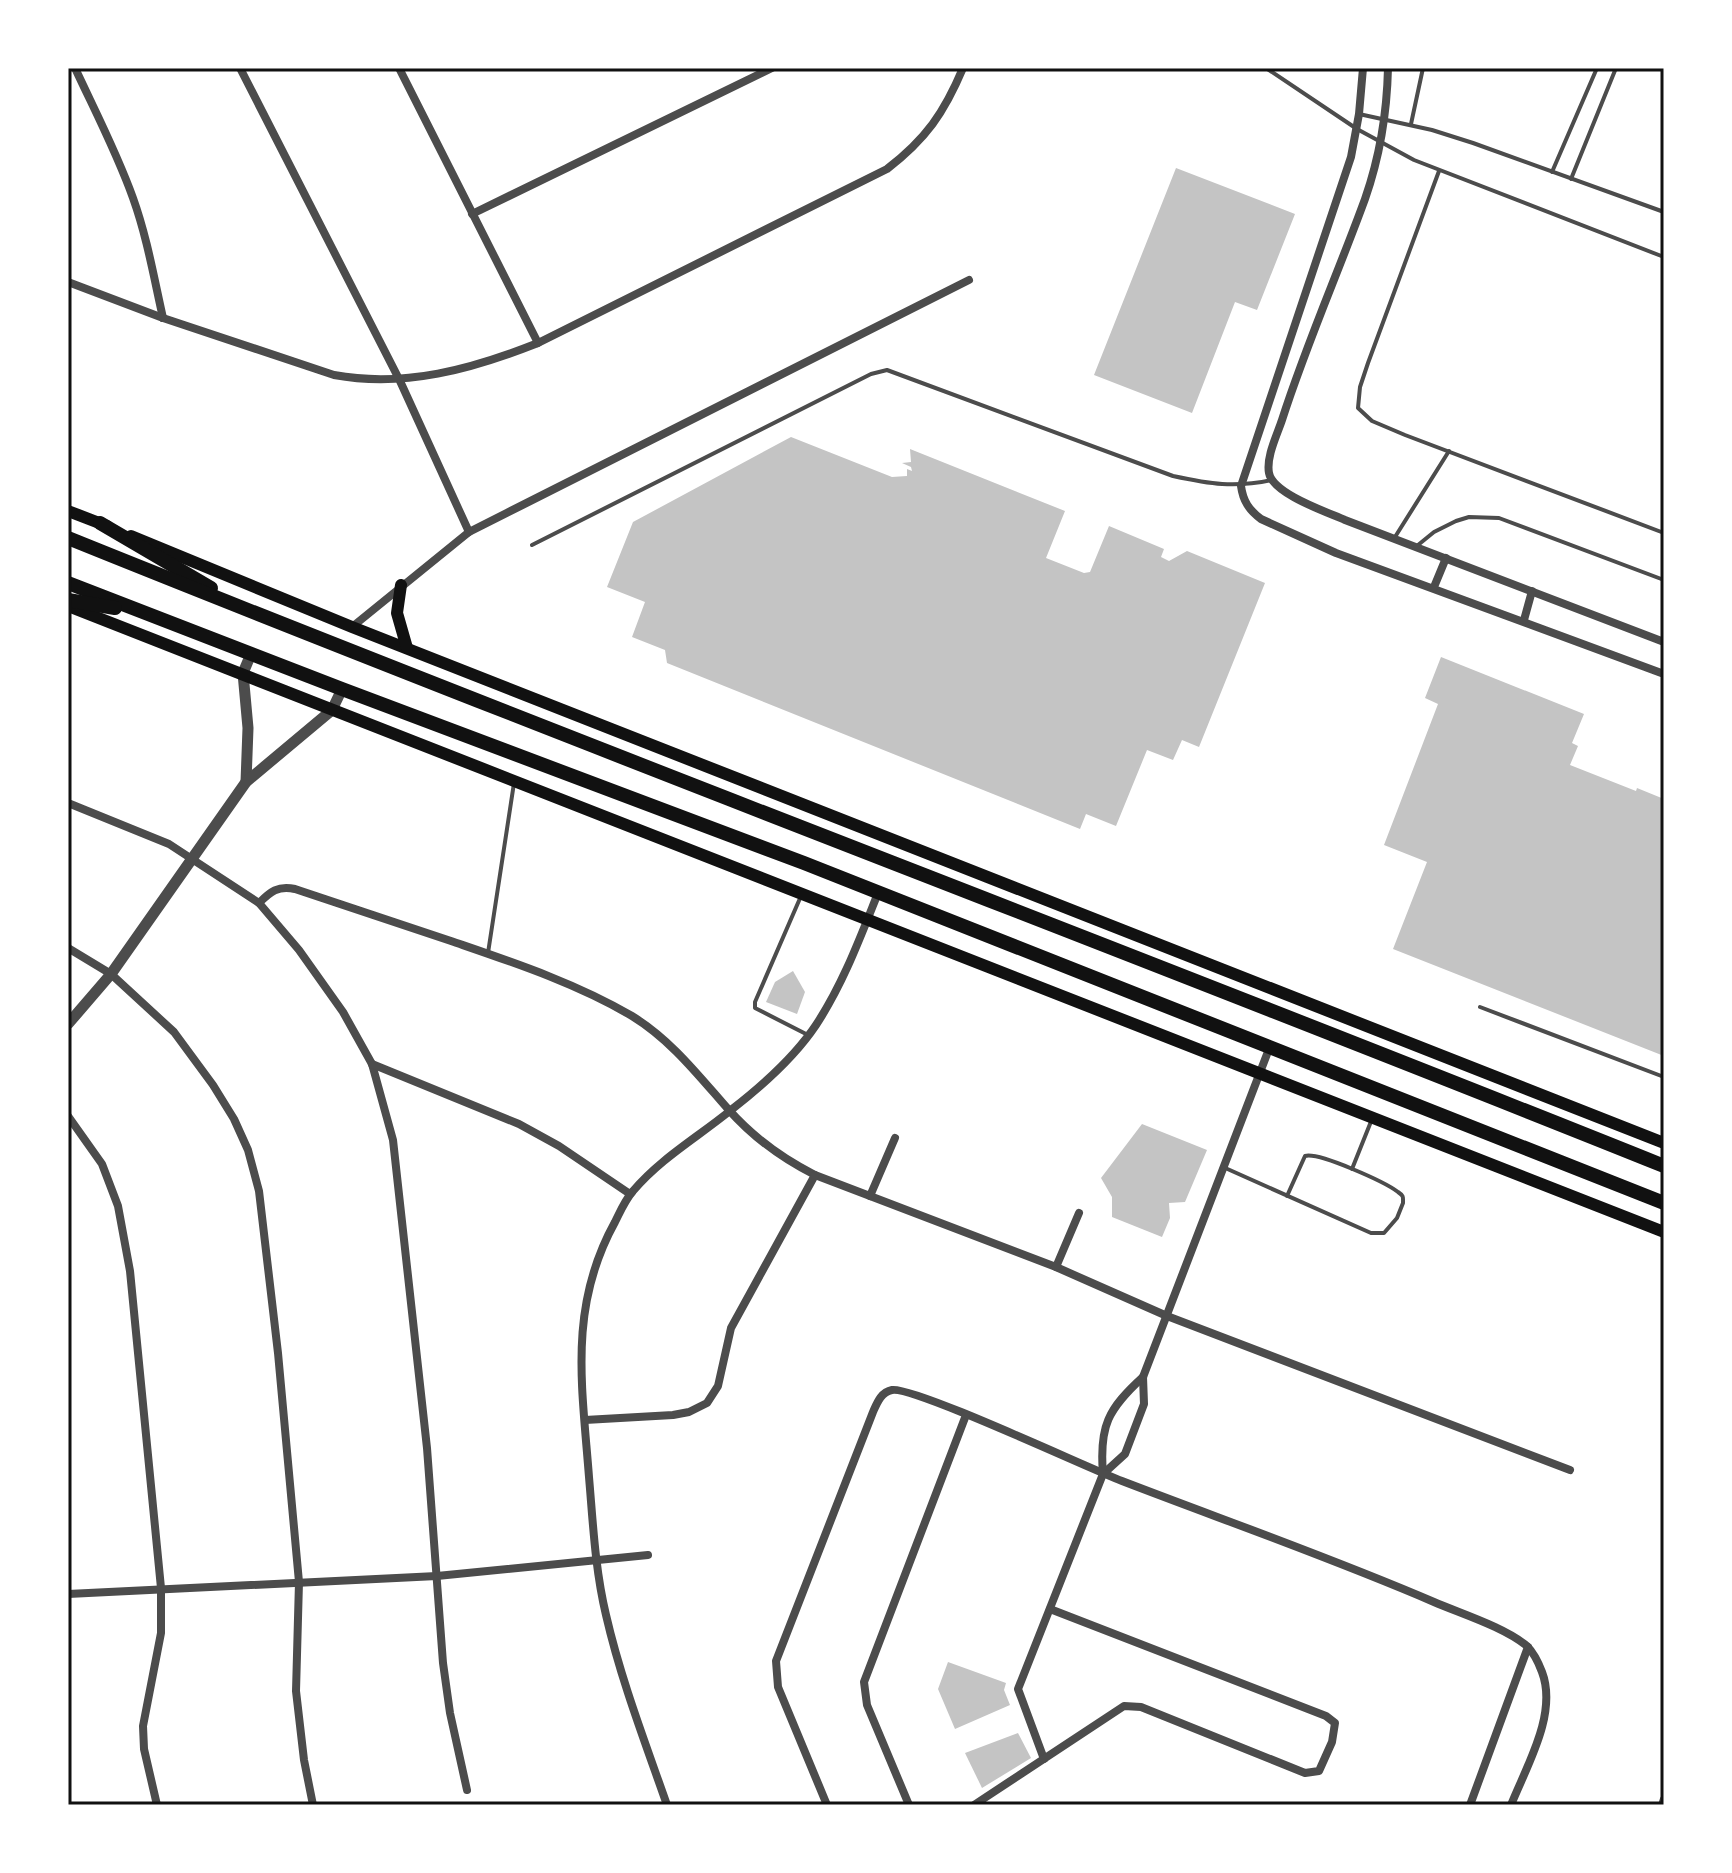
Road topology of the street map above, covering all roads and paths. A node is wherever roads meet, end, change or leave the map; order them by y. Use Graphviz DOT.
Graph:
graph roads {
  1 [pos="75,68"];
  2 [pos="240,68"];
  3 [pos="399,68"];
  4 [pos="772,68"];
  5 [pos="963,68"];
  6 [pos="1266,68"];
  7 [pos="1363,68"];
  8 [pos="1388,68"];
  9 [pos="1423,68"];
  10 [pos="1597,68"];
  11 [pos="1616,68"];
  12 [pos="1359,114"];
  13 [pos="1385,120"];
  14 [pos="1410,125"];
  15 [pos="1357,129"];
  16 [pos="1381,144"];
  17 [pos="1439,171"];
  18 [pos="1552,172"];
  19 [pos="1571,179"];
  20 [pos="1664,212"];
  21 [pos="472,214"];
  22 [pos="1664,257"];
  23 [pos="969,280"];
  24 [pos="68,282"];
  25 [pos="163,318"];
  26 [pos="538,343"];
  27 [pos="400,381"];
  28 [pos="1449,451"];
  29 [pos="1272,480"];
  30 [pos="1241,486"];
  31 [pos="68,511"];
  32 [pos="100,523"];
  33 [pos="469,532"];
  34 [pos="1664,533"];
  35 [pos="68,538"];
  36 [pos="1393,538"];
  37 [pos="532,545"];
  38 [pos="1417,546"];
  39 [pos="1446,558"];
  40 [pos="1664,580"];
  41 [pos="68,583"];
  42 [pos="401,585"];
  43 [pos="1434,587"];
  44 [pos="1532,591"];
  45 [pos="68,603"];
  46 [pos="144,612"];
  47 [pos="253,613"];
  48 [pos="1524,620"];
  49 [pos="352,627"];
  50 [pos="1664,642"];
  51 [pos="407,648"];
  52 [pos="251,654"];
  53 [pos="243,673"];
  54 [pos="1664,674"];
  55 [pos="342,689"];
  56 [pos="332,710"];
  57 [pos="514,781"];
  58 [pos="246,782"];
  59 [pos="68,803"];
  60 [pos="194,859"];
  61 [pos="878,893"];
  62 [pos="802,894"];
  63 [pos="259,903"];
  64 [pos="867,919"];
  65 [pos="68,948"];
  66 [pos="488,953"];
  67 [pos="111,974"];
  68 [pos="1480,1007"];
  69 [pos="68,1024"];
  70 [pos="808,1035"];
  71 [pos="1269,1049"];
  72 [pos="372,1064"];
  73 [pos="1259,1074"];
  74 [pos="1664,1077"];
  75 [pos="730,1111"];
  76 [pos="68,1116"];
  77 [pos="1372,1119"];
  78 [pos="895,1138"];
  79 [pos="1664,1143"];
  80 [pos="1664,1166"];
  81 [pos="1223,1167"];
  82 [pos="1352,1169"];
  83 [pos="815,1175"];
  84 [pos="630,1194"];
  85 [pos="870,1196"];
  86 [pos="1287,1196"];
  87 [pos="1664,1203"];
  88 [pos="1079,1213"];
  89 [pos="1664,1232"];
  90 [pos="1056,1267"];
  91 [pos="1167,1316"];
  92 [pos="1143,1377"];
  93 [pos="966,1415"];
  94 [pos="585,1420"];
  95 [pos="1570,1470"];
  96 [pos="1103,1474"];
  97 [pos="648,1555"];
  98 [pos="596,1562"];
  99 [pos="437,1576"];
  100 [pos="299,1582"];
  101 [pos="161,1588"];
  102 [pos="68,1594"];
  103 [pos="1050,1609"];
  104 [pos="1528,1647"];
  105 [pos="1044,1759"];
  106 [pos="467,1790"];
  107 [pos="1664,1799"];
  108 [pos="157,1805"];
  109 [pos="313,1805"];
  110 [pos="667,1805"];
  111 [pos="827,1805"];
  112 [pos="909,1805"];
  113 [pos="974,1805"];
  114 [pos="1470,1805"];
  115 [pos="1511,1805"];
  116 [pos="1662,1805"];
  1 -- 25 [label="street"];
  2 -- 27 [label="street"];
  3 -- 21 [label="street"];
  4 -- 21 [label="street"];
  5 -- 26 [label="street"];
  6 -- 15 [label="lane"];
  7 -- 12 [label="street"];
  8 -- 13 [label="street"];
  9 -- 14 [label="lane"];
  10 -- 18 [label="lane"];
  11 -- 19 [label="lane"];
  12 -- 13 [label="lane"];
  12 -- 15 [label="street"];
  13 -- 14 [label="lane"];
  13 -- 16 [label="street"];
  14 -- 18 [label="lane"];
  15 -- 16 [label="lane"];
  15 -- 30 [label="street"];
  16 -- 17 [label="lane"];
  16 -- 29 [label="street"];
  17 -- 22 [label="lane"];
  17 -- 28 [label="lane"];
  18 -- 19 [label="lane"];
  19 -- 20 [label="lane"];
  21 -- 26 [label="street"];
  23 -- 33 [label="street"];
  24 -- 25 [label="street"];
  25 -- 27 [label="street"];
  26 -- 27 [label="street"];
  27 -- 33 [label="street"];
  28 -- 34 [label="lane"];
  28 -- 36 [label="lane"];
  29 -- 30 [label="lane"];
  29 -- 36 [label="street"];
  30 -- 37 [label="lane"];
  30 -- 43 [label="street"];
  31 -- 32 [label="main road"];
  32 -- 47 [label="highway"];
  32 -- 49 [label="main road"];
  33 -- 42 [label="street"];
  35 -- 47 [label="highway"];
  36 -- 38 [label="street"];
  38 -- 39 [label="street"];
  38 -- 40 [label="lane"];
  39 -- 43 [label="street"];
  39 -- 44 [label="street"];
  41 -- 46 [label="highway"];
  42 -- 49 [label="street"];
  42 -- 51 [label="main road"];
  43 -- 48 [label="street"];
  44 -- 48 [label="street"];
  44 -- 50 [label="street"];
  45 -- 46 [label="highway"];
  45 -- 53 [label="main road"];
  46 -- 52 [label="highway"];
  47 -- 80 [label="highway"];
  48 -- 54 [label="street"];
  49 -- 51 [label="main road"];
  51 -- 79 [label="main road"];
  52 -- 53 [label="street"];
  52 -- 55 [label="highway"];
  53 -- 56 [label="main road"];
  53 -- 58 [label="street"];
  55 -- 56 [label="street"];
  55 -- 61 [label="highway"];
  56 -- 57 [label="main road"];
  56 -- 58 [label="street"];
  57 -- 62 [label="main road"];
  57 -- 66 [label="lane"];
  58 -- 60 [label="street"];
  59 -- 60 [label="street"];
  60 -- 63 [label="street"];
  60 -- 67 [label="street"];
  61 -- 64 [label="street"];
  61 -- 71 [label="highway"];
  62 -- 64 [label="main road"];
  62 -- 70 [label="lane"];
  63 -- 66 [label="street"];
  63 -- 72 [label="street"];
  64 -- 70 [label="street"];
  64 -- 73 [label="main road"];
  65 -- 67 [label="street"];
  66 -- 75 [label="street"];
  67 -- 69 [label="street"];
  67 -- 100 [label="street"];
  68 -- 74 [label="lane"];
  70 -- 75 [label="street"];
  71 -- 73 [label="street"];
  71 -- 87 [label="highway"];
  72 -- 84 [label="street"];
  72 -- 99 [label="street"];
  73 -- 77 [label="main road"];
  73 -- 81 [label="street"];
  75 -- 83 [label="street"];
  75 -- 84 [label="street"];
  76 -- 101 [label="street"];
  77 -- 82 [label="lane"];
  77 -- 89 [label="main road"];
  78 -- 85 [label="street"];
  81 -- 86 [label="lane"];
  81 -- 91 [label="street"];
  82 -- 86 [label="lane"];
  82 -- 86 [label="lane"];
  83 -- 85 [label="street"];
  83 -- 94 [label="street"];
  84 -- 94 [label="street"];
  85 -- 90 [label="street"];
  88 -- 90 [label="street"];
  90 -- 91 [label="street"];
  91 -- 92 [label="street"];
  91 -- 95 [label="street"];
  92 -- 96 [label="street"];
  92 -- 96 [label="street"];
  93 -- 96 [label="street"];
  93 -- 111 [label="street"];
  93 -- 112 [label="street"];
  94 -- 98 [label="street"];
  96 -- 103 [label="street"];
  96 -- 104 [label="street"];
  97 -- 98 [label="street"];
  98 -- 99 [label="street"];
  98 -- 110 [label="street"];
  99 -- 100 [label="street"];
  99 -- 106 [label="street"];
  100 -- 101 [label="street"];
  100 -- 109 [label="street"];
  101 -- 102 [label="street"];
  101 -- 108 [label="street"];
  103 -- 105 [label="street"];
  103 -- 105 [label="street"];
  104 -- 114 [label="street"];
  104 -- 115 [label="street"];
  105 -- 113 [label="street"];
  107 -- 116 [label="street"];
}
